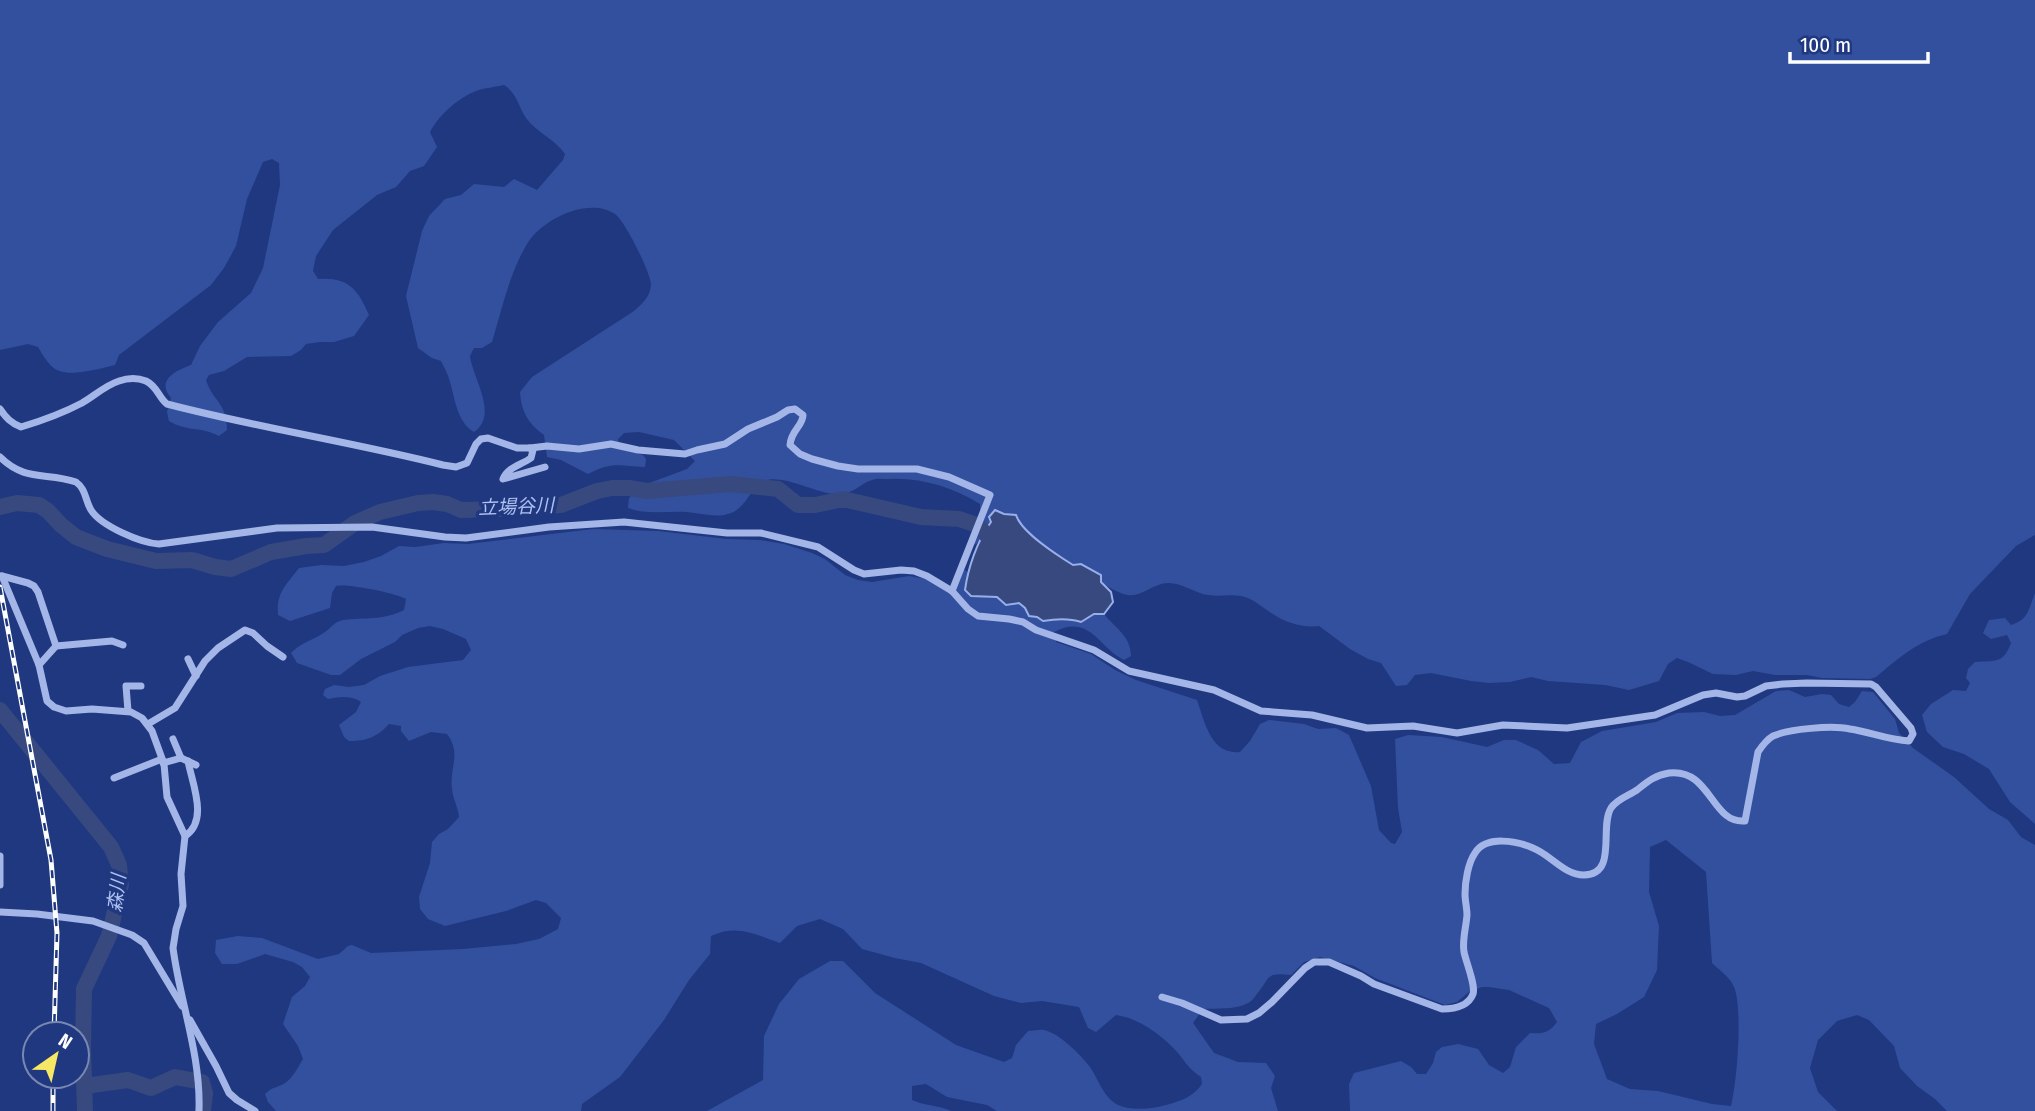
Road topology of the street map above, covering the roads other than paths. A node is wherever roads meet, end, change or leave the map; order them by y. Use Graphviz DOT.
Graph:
graph roads {
  1 [pos="0,409"];
  2 [pos="530,448"];
  3 [pos="0,457"];
  4 [pos="545,467"];
  5 [pos="1,576"];
  6 [pos="952,591"];
  7 [pos="123,645"];
  8 [pos="56,646"];
  9 [pos="283,657"];
  10 [pos="188,659"];
  11 [pos="39,665"];
  12 [pos="195,676"];
  13 [pos="141,686"];
  14 [pos="128,711"];
  15 [pos="148,724"];
  16 [pos="173,739"];
  17 [pos="185,760"];
  18 [pos="162,761"];
  19 [pos="197,765"];
  20 [pos="114,778"];
  21 [pos="185,836"];
  22 [pos="0,856"];
  23 [pos="0,885"];
  24 [pos="0,912"];
  25 [pos="1162,998"];
  26 [pos="184,1010"];
  27 [pos="200,1111"];
  28 [pos="255,1111"];
  1 -- 2 [label="street"];
  2 -- 4 [label="street"];
  2 -- 6 [label="street"];
  3 -- 6 [label="street"];
  5 -- 8 [label="street"];
  5 -- 11 [label="street"];
  6 -- 25 [label="street"];
  7 -- 8 [label="street"];
  8 -- 11 [label="street"];
  9 -- 12 [label="street"];
  10 -- 12 [label="street"];
  11 -- 14 [label="street"];
  12 -- 15 [label="street"];
  13 -- 14 [label="street"];
  14 -- 15 [label="street"];
  15 -- 18 [label="street"];
  16 -- 17 [label="street"];
  17 -- 18 [label="street"];
  17 -- 19 [label="street"];
  17 -- 21 [label="street"];
  18 -- 20 [label="street"];
  18 -- 21 [label="street"];
  21 -- 26 [label="street"];
  22 -- 23 [label="street"];
  24 -- 26 [label="street"];
  26 -- 27 [label="street"];
  26 -- 28 [label="street"];
}
